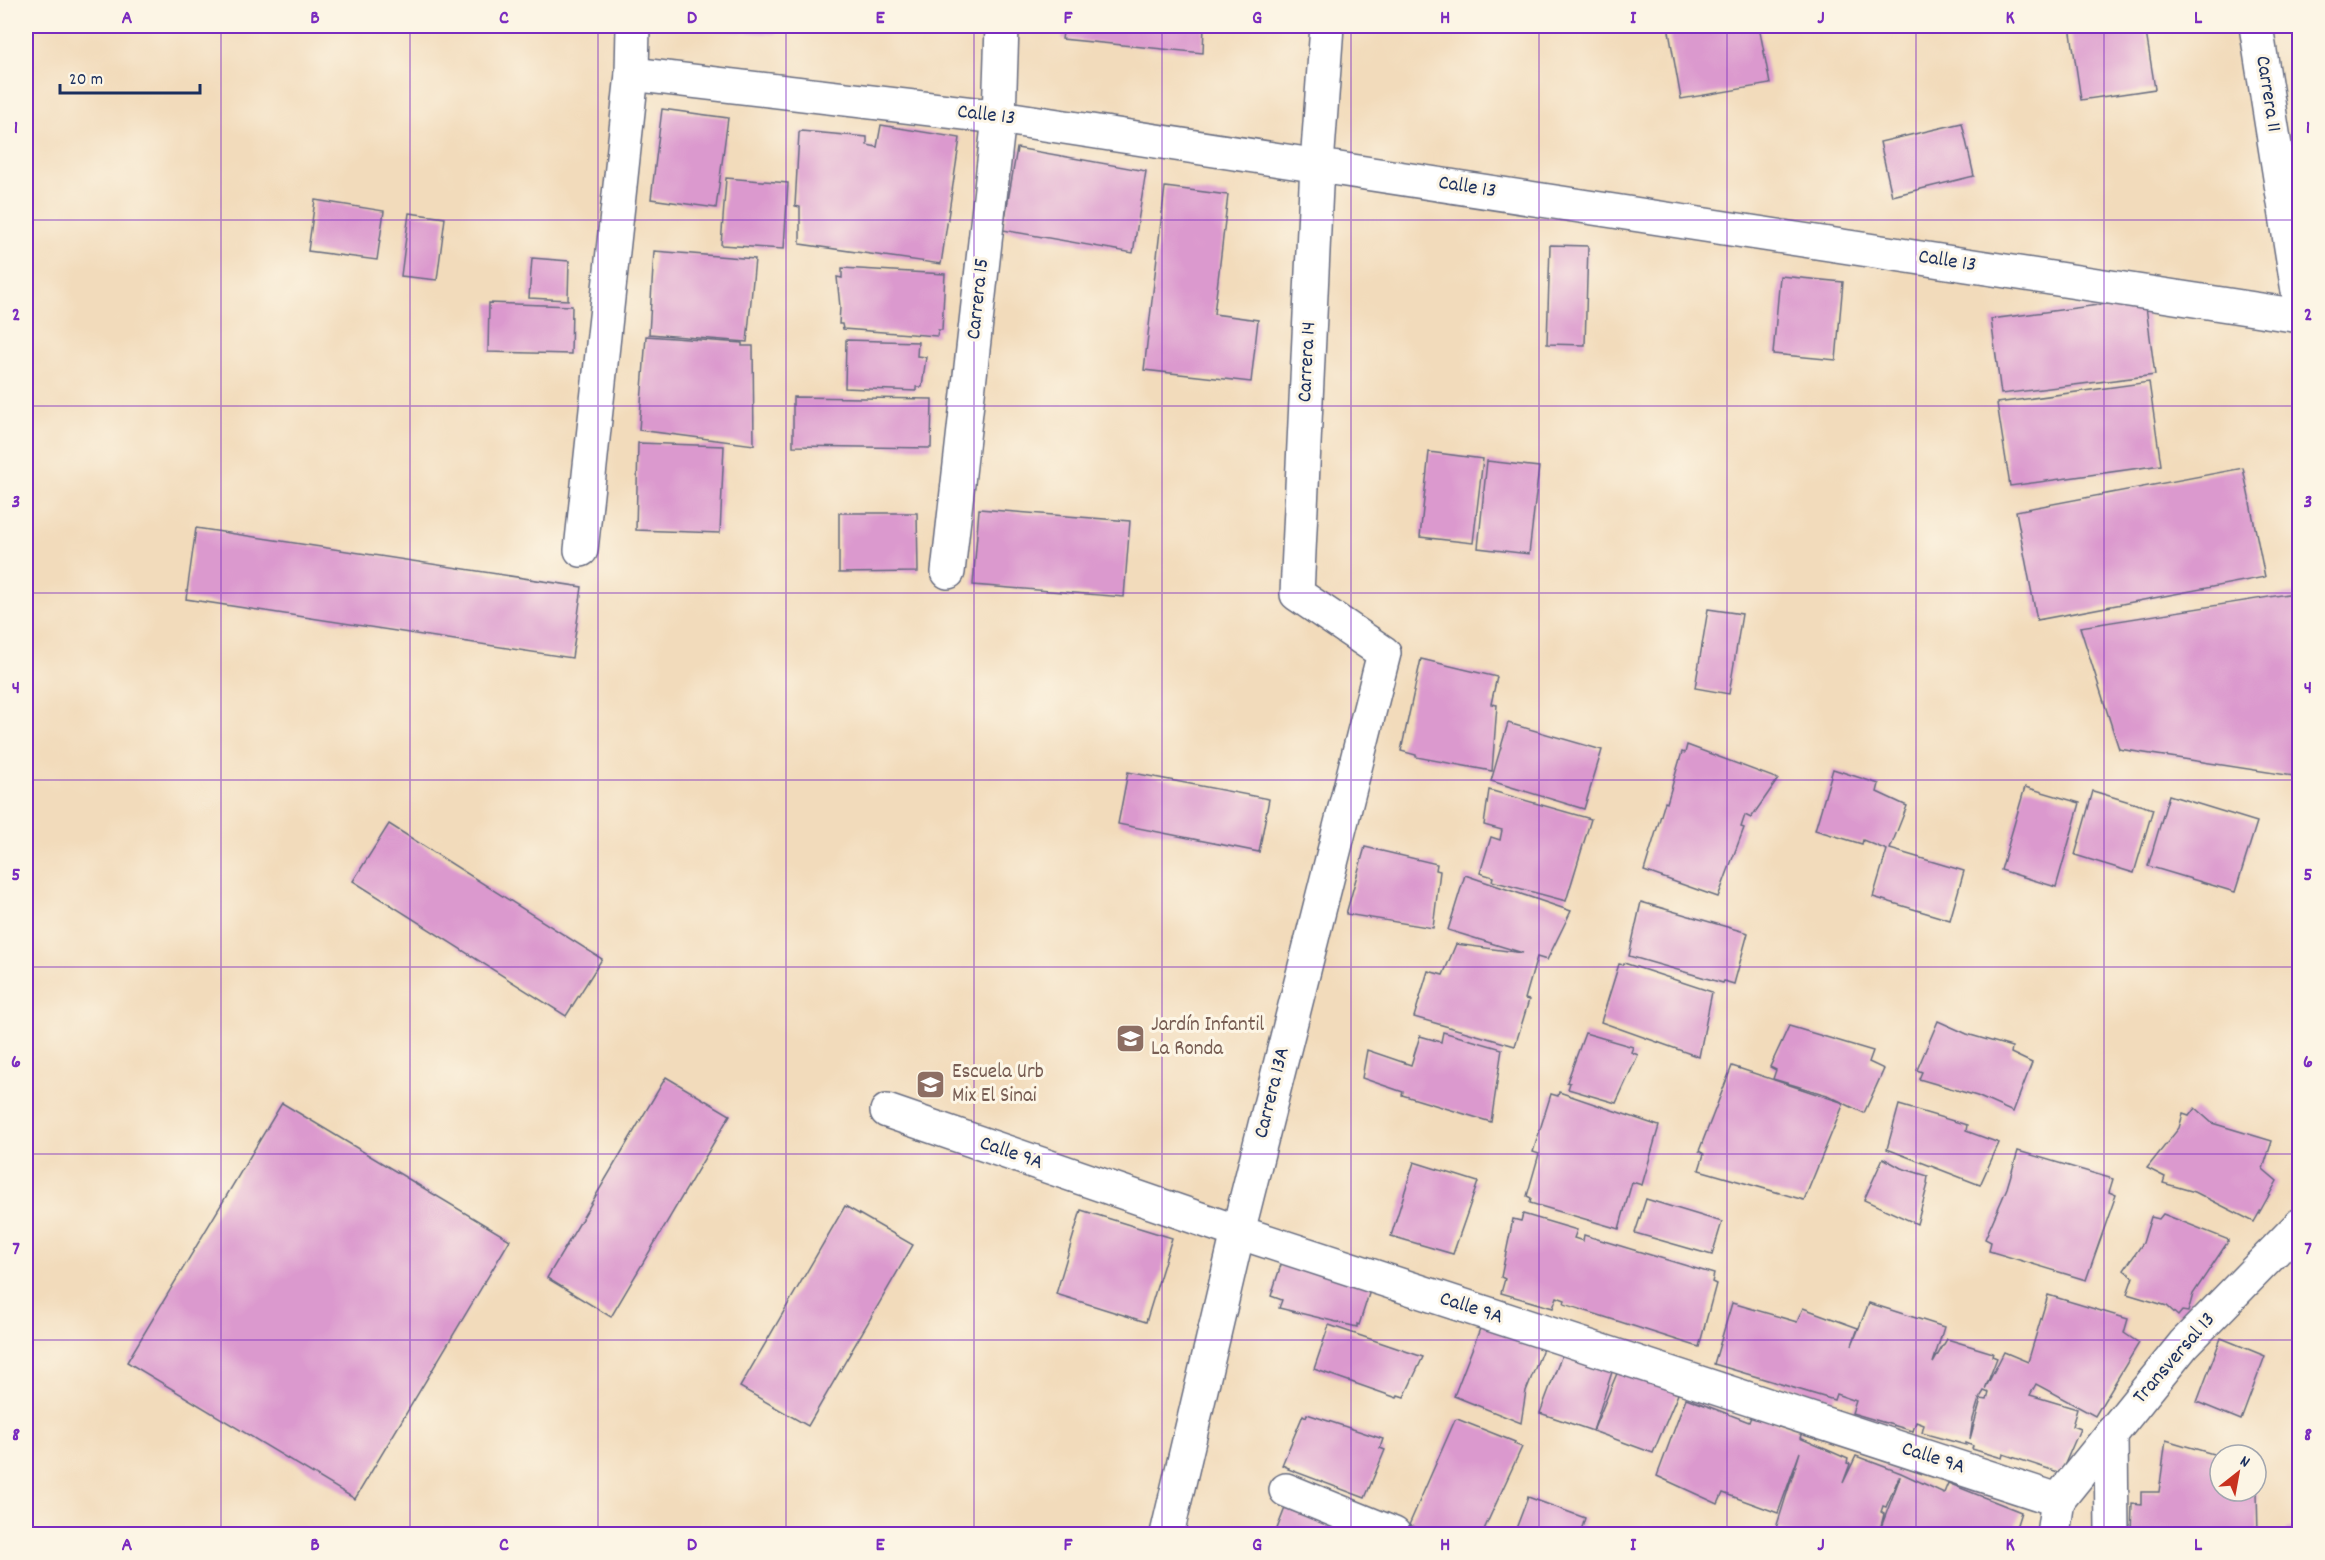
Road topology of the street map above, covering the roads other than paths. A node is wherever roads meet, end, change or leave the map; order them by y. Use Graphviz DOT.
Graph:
graph roads {
  1 [pos="633,26"];
  2 [pos="1002,26"];
  3 [pos="1327,26"];
  4 [pos="2256,26"];
  5 [pos="632,74"];
  6 [pos="999,117"];
  7 [pos="1317,165"];
  8 [pos="2300,304"];
  9 [pos="2300,316"];
  10 [pos="581,550"];
  11 [pos="948,572"];
  12 [pos="1384,653"];
  13 [pos="887,1111"];
  14 [pos="2300,1225"];
  15 [pos="1238,1232"];
  16 [pos="2111,1434"];
  17 [pos="1286,1490"];
  18 [pos="2058,1500"];
  19 [pos="1167,1534"];
  20 [pos="1394,1534"];
  21 [pos="2054,1534"];
  22 [pos="2112,1534"];
  1 -- 5 [label="street"];
  2 -- 6 [label="street, Carrera 15"];
  3 -- 7 [label="street, Carrera 14"];
  4 -- 8 [label="street, Carrera 11"];
  5 -- 6 [label="street, Calle 13"];
  5 -- 10 [label="street"];
  6 -- 7 [label="street, Calle 13"];
  6 -- 11 [label="street, Carrera 15"];
  7 -- 9 [label="street, Calle 13"];
  7 -- 12 [label="street, Carrera 14"];
  12 -- 15 [label="street, Carrera 13A"];
  13 -- 15 [label="street, Calle 9A"];
  14 -- 16 [label="street, Transversal 13"];
  15 -- 18 [label="street, Calle 9A"];
  15 -- 19 [label="street, Carrera 13A"];
  16 -- 18 [label="street, Transversal 13"];
  16 -- 22 [label="street"];
  17 -- 20 [label="street"];
  18 -- 21 [label="street"];
}
